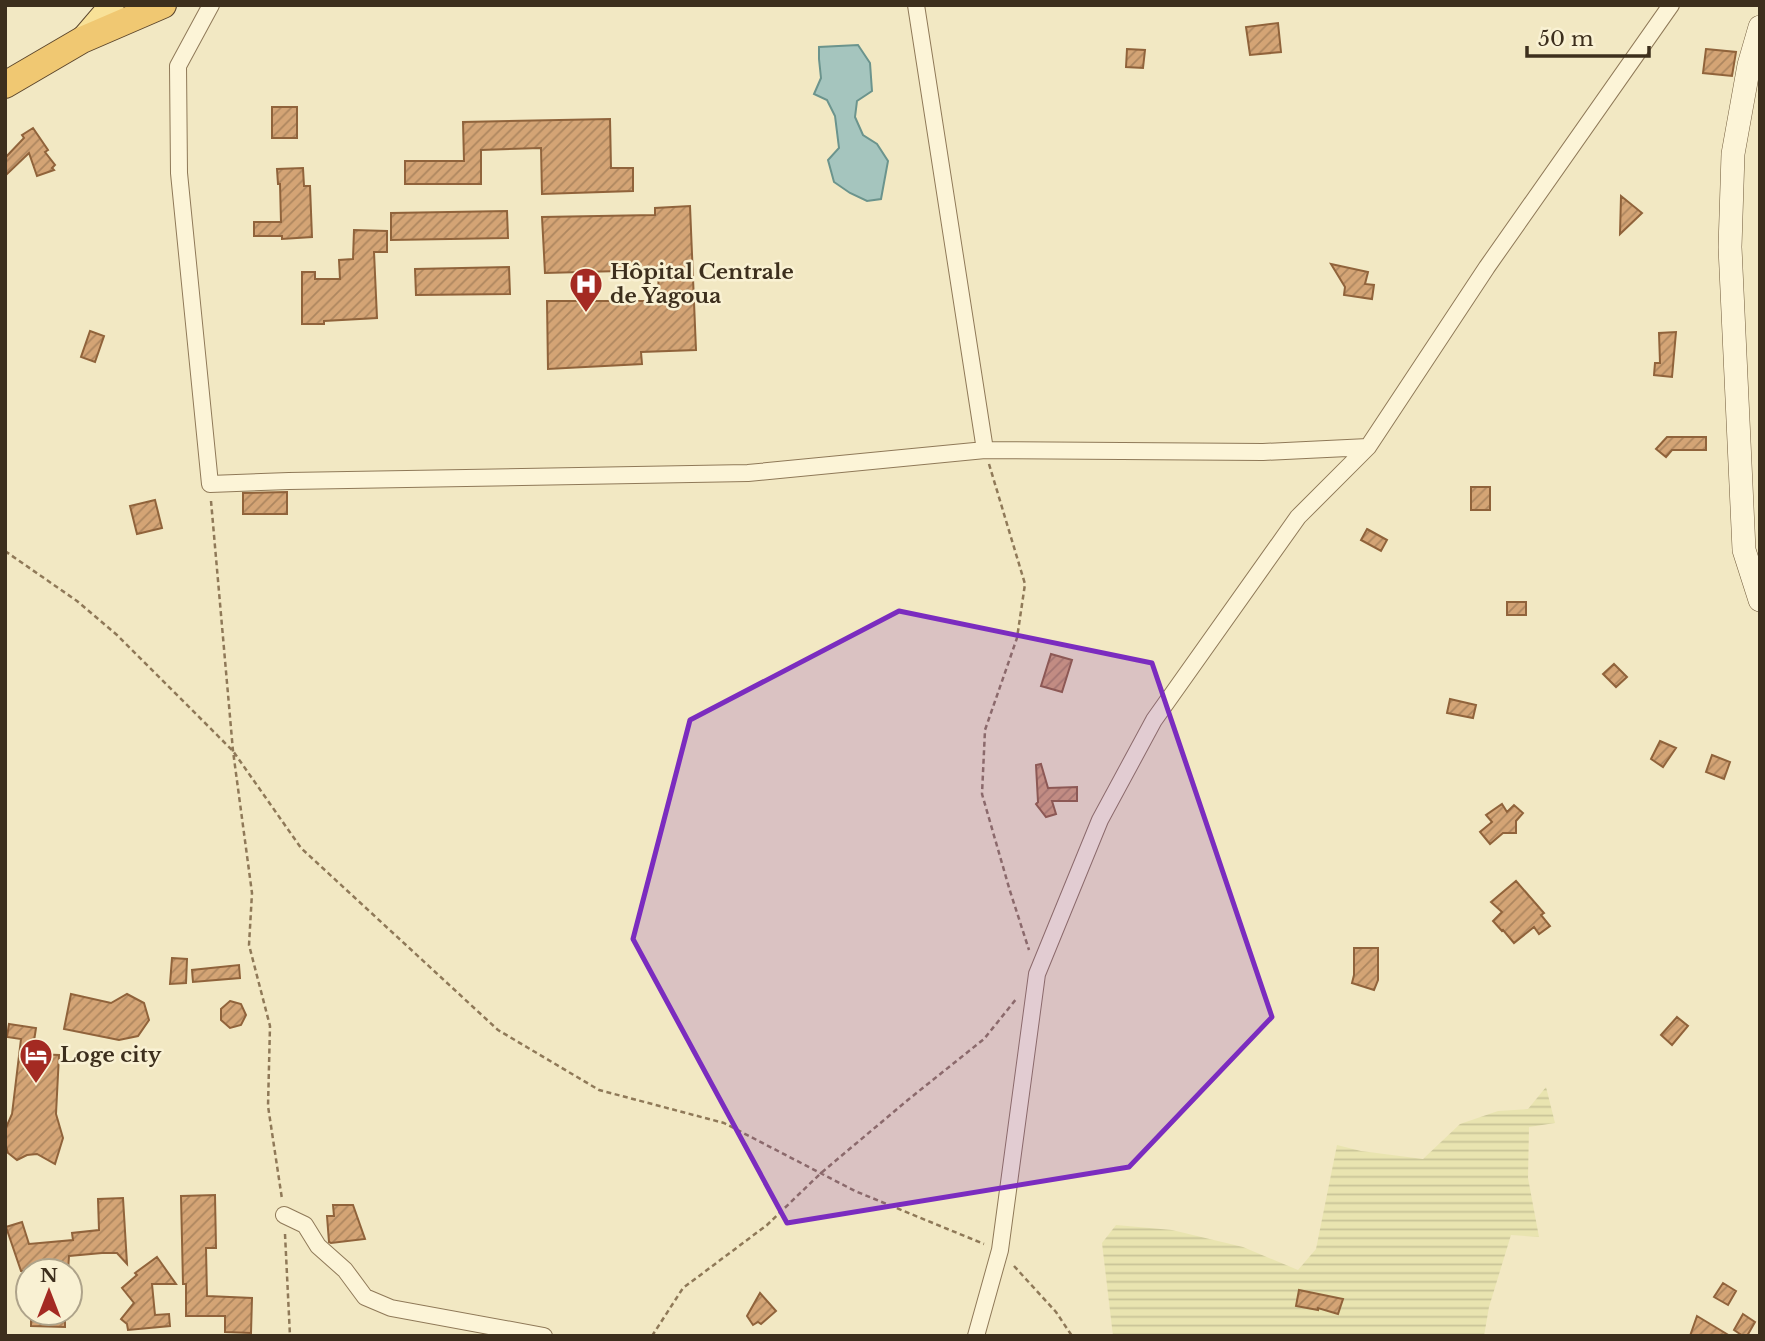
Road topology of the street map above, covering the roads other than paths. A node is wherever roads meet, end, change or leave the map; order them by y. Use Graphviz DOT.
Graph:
graph roads {
  1 [pos="113,5"];
  2 [pos="163,5"];
  3 [pos="211,5"];
  4 [pos="916,5"];
  5 [pos="1671,5"];
  6 [pos="1760,27"];
  7 [pos="82,40"];
  8 [pos="5,85"];
  9 [pos="1368,447"];
  10 [pos="985,450"];
  11 [pos="1760,600"];
  12 [pos="284,1215"];
  13 [pos="544,1336"];
  14 [pos="976,1336"];
  1 -- 7 [label="main road"];
  2 -- 7 [label="highway"];
  3 -- 10 [label="street"];
  4 -- 10 [label="street"];
  5 -- 9 [label="street"];
  6 -- 11 [label="main road"];
  7 -- 8 [label="highway"];
  9 -- 10 [label="street"];
  9 -- 14 [label="street"];
  12 -- 13 [label="street"];
}
